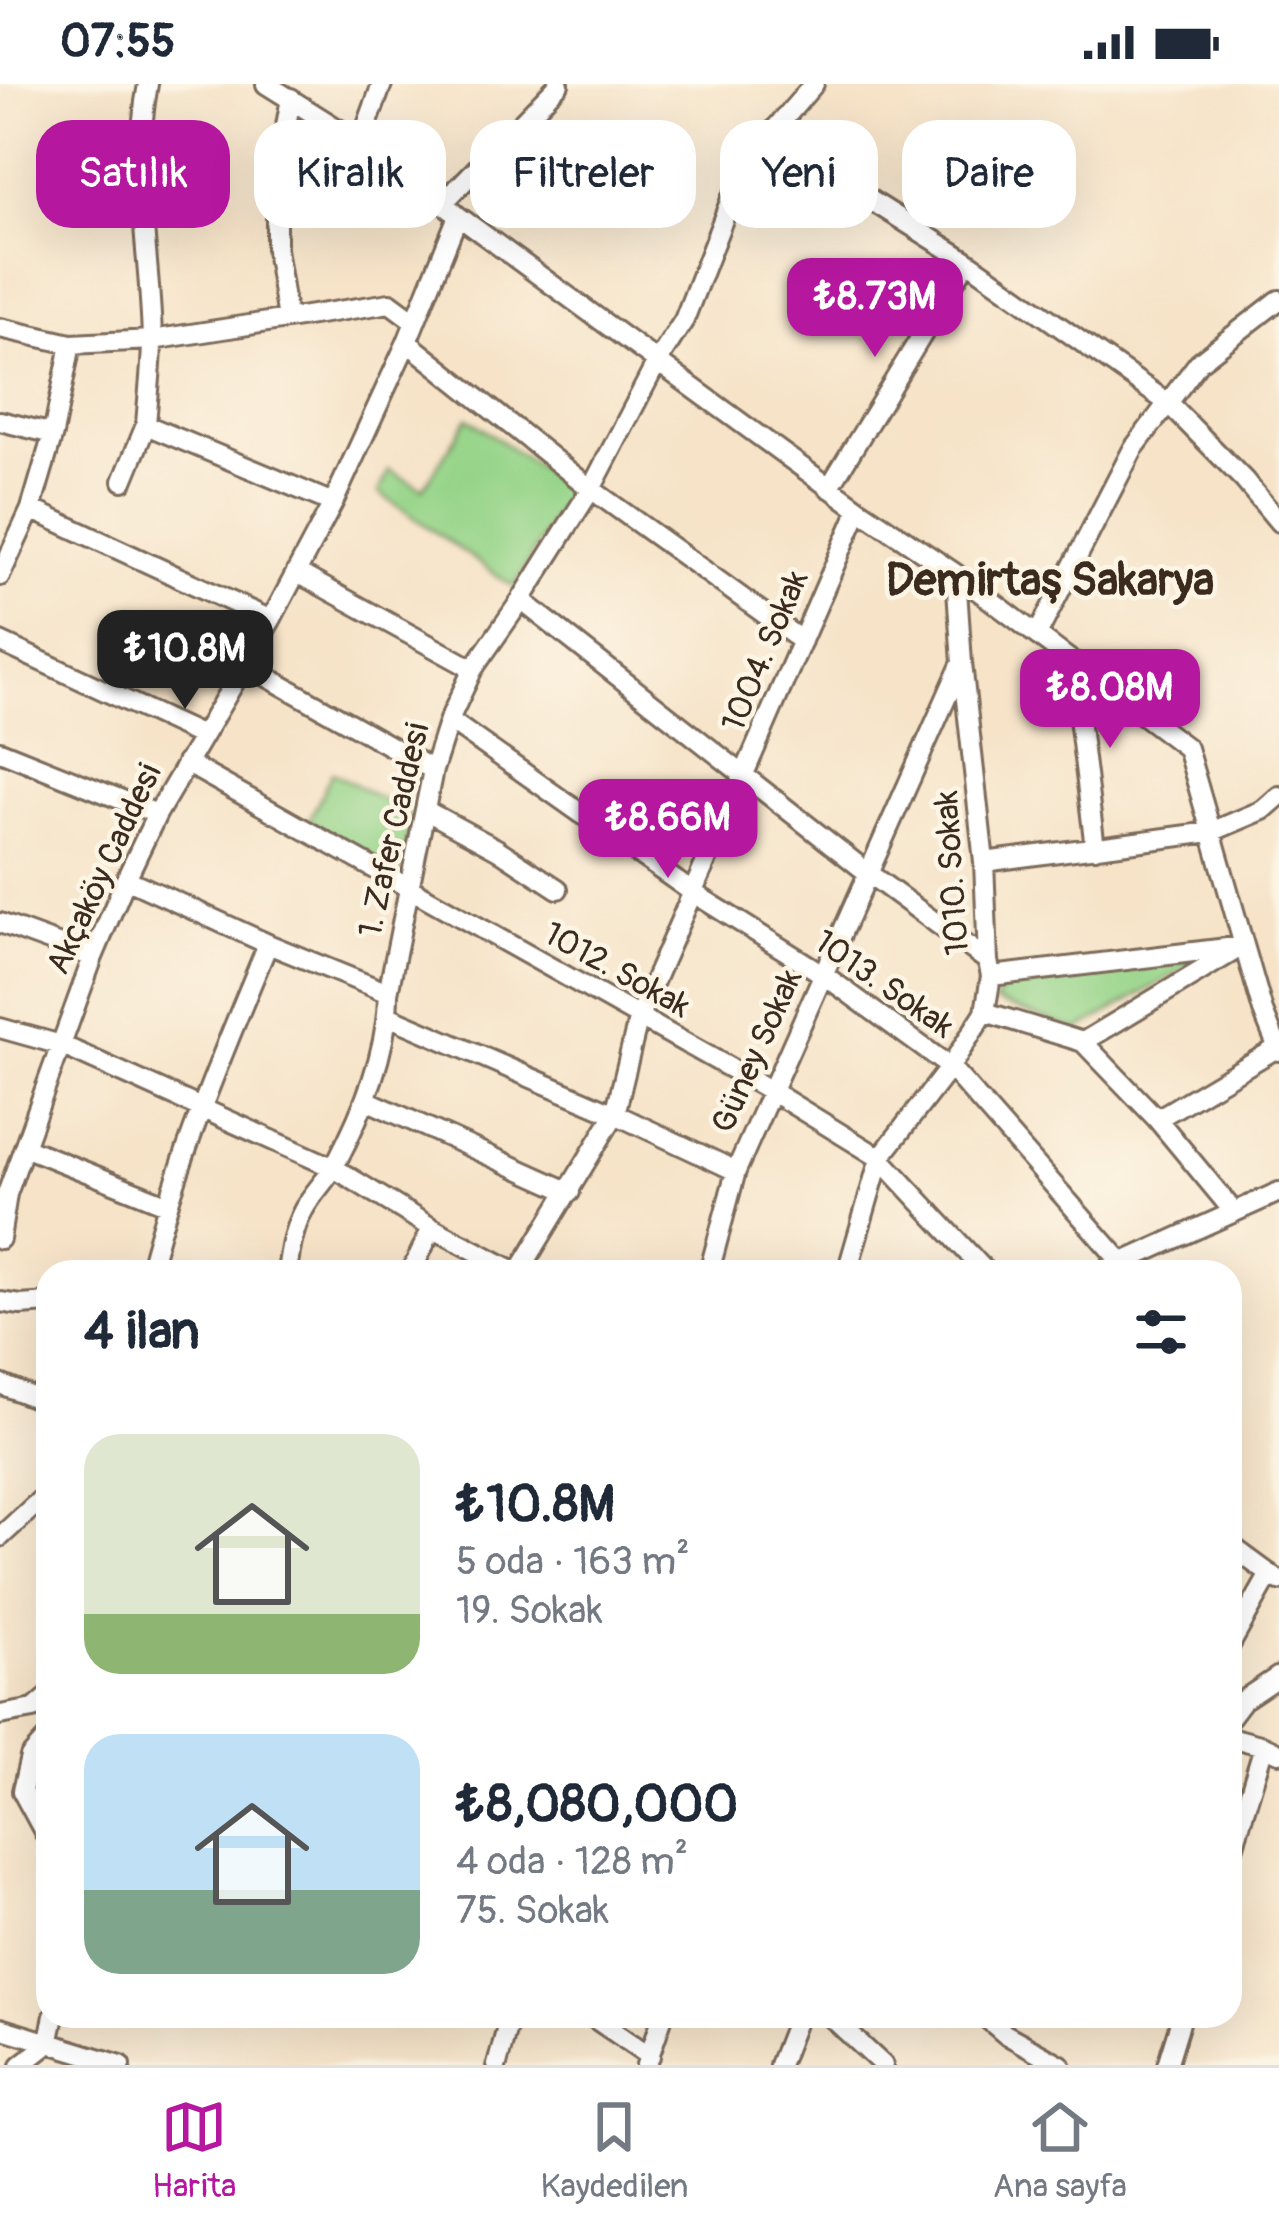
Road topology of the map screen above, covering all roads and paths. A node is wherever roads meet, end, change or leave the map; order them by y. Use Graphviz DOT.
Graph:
graph roads {
  1 [pos="148,84"];
  2 [pos="266,84"];
  3 [pos="382,84"];
  4 [pos="559,84"];
  5 [pos="814,84"];
  6 [pos="291,98"];
  7 [pos="326,120"];
  8 [pos="369,120"];
  9 [pos="783,120"];
  10 [pos="878,204"];
  11 [pos="446,206"];
  12 [pos="450,209"];
  13 [pos="720,228"];
  14 [pos="967,260"];
  15 [pos="1279,300"];
  16 [pos="287,319"];
  17 [pos="413,320"];
  18 [pos="0,328"];
  19 [pos="152,340"];
  20 [pos="407,342"];
  21 [pos="71,344"];
  22 [pos="657,362"];
  23 [pos="1168,403"];
  24 [pos="0,421"];
  25 [pos="146,424"];
  26 [pos="53,434"];
  27 [pos="122,481"];
  28 [pos="829,488"];
  29 [pos="591,489"];
  30 [pos="333,503"];
  31 [pos="31,509"];
  32 [pos="859,509"];
  33 [pos="1279,523"];
  34 [pos="296,572"];
  35 [pos="956,574"];
  36 [pos="0,576"];
  37 [pos="521,600"];
  38 [pos="272,620"];
  39 [pos="1037,635"];
  40 [pos="802,641"];
  41 [pos="0,642"];
  42 [pos="1072,661"];
  43 [pos="962,663"];
  44 [pos="246,665"];
  45 [pos="473,669"];
  46 [pos="449,720"];
  47 [pos="202,736"];
  48 [pos="0,751"];
  49 [pos="186,763"];
  50 [pos="433,770"];
  51 [pos="745,773"];
  52 [pos="1279,796"];
  53 [pos="425,810"];
  54 [pos="157,814"];
  55 [pos="1211,832"];
  56 [pos="1095,848"];
  57 [pos="984,862"];
  58 [pos="868,872"];
  59 [pos="126,879"];
  60 [pos="409,889"];
  61 [pos="558,889"];
  62 [pos="692,892"];
  63 [pos="0,923"];
  64 [pos="268,944"];
  65 [pos="1244,946"];
  66 [pos="93,957"];
  67 [pos="990,969"];
  68 [pos="824,975"];
  69 [pos="388,993"];
  70 [pos="985,1012"];
  71 [pos="388,1016"];
  72 [pos="639,1016"];
  73 [pos="0,1028"];
  74 [pos="1083,1042"];
  75 [pos="62,1045"];
  76 [pos="1278,1050"];
  77 [pos="950,1067"];
  78 [pos="771,1091"];
  79 [pos="366,1100"];
  80 [pos="200,1107"];
  81 [pos="615,1114"];
  82 [pos="1157,1119"];
  83 [pos="24,1147"];
  84 [pos="880,1158"];
  85 [pos="334,1168"];
  86 [pos="736,1171"];
  87 [pos="570,1192"];
  88 [pos="1279,1192"];
  89 [pos="4,1193"];
  90 [pos="166,1204"];
  91 [pos="1234,1212"];
  92 [pos="432,1228"];
  93 [pos="0,1239"];
  94 [pos="152,1260"];
  95 [pos="289,1260"];
  96 [pos="417,1260"];
  97 [pos="495,1260"];
  98 [pos="526,1260"];
  99 [pos="712,1260"];
  100 [pos="850,1260"];
  101 [pos="975,1260"];
  102 [pos="1119,1260"];
  103 [pos="1132,1260"];
  104 [pos="0,1302"];
  105 [pos="36,1304"];
  106 [pos="0,1384"];
  107 [pos="36,1398"];
  108 [pos="36,1507"];
  109 [pos="0,1537"];
  110 [pos="1242,1554"];
  111 [pos="1274,1578"];
  112 [pos="1242,1627"];
  113 [pos="1279,1676"];
  114 [pos="1242,1701"];
  115 [pos="36,1709"];
  116 [pos="0,1714"];
  117 [pos="1242,1741"];
  118 [pos="1271,1749"];
  119 [pos="36,1750"];
  120 [pos="22,1791"];
  121 [pos="0,1795"];
  122 [pos="36,1817"];
  123 [pos="1242,1826"];
  124 [pos="0,2028"];
  125 [pos="51,2028"];
  126 [pos="507,2028"];
  127 [pos="607,2028"];
  128 [pos="659,2028"];
  129 [pos="793,2028"];
  130 [pos="843,2028"];
  131 [pos="997,2028"];
  132 [pos="1178,2028"];
  133 [pos="48,2044"];
  134 [pos="648,2060"];
  135 [pos="21,2065"];
  136 [pos="121,2065"];
  137 [pos="497,2065"];
  138 [pos="779,2065"];
  139 [pos="883,2065"];
  140 [pos="1061,2065"];
  141 [pos="1167,2065"];
  1 -- 19 [label="street"];
  2 -- 6 [label="street"];
  3 -- 8 [label="street"];
  4 -- 12 [label="street"];
  5 -- 9 [label="street, 1. Zafer Caddesi"];
  6 -- 7 [label="street"];
  6 -- 16 [label="street"];
  10 -- 14 [label="street"];
  11 -- 12 [label="street"];
  12 -- 17 [label="street, Akçaköy Caddesi"];
  12 -- 22 [label="street"];
  13 -- 22 [label="street, 1. Zafer Caddesi"];
  14 -- 23 [label="street"];
  14 -- 28 [label="street"];
  15 -- 23 [label="street"];
  16 -- 17 [label="street"];
  16 -- 19 [label="street"];
  17 -- 20 [label="street, Akçaköy Caddesi"];
  18 -- 21 [label="street"];
  19 -- 21 [label="street"];
  19 -- 25 [label="street"];
  20 -- 29 [label="street"];
  20 -- 30 [label="street, Akçaköy Caddesi"];
  21 -- 26 [label="street"];
  22 -- 28 [label="street"];
  22 -- 29 [label="street, 1. Zafer Caddesi"];
  23 -- 33 [label="street"];
  23 -- 39 [label="street"];
  24 -- 26 [label="street"];
  25 -- 27 [label="street"];
  25 -- 30 [label="street"];
  26 -- 31 [label="street"];
  28 -- 32 [label="street"];
  29 -- 37 [label="street, 1. Zafer Caddesi"];
  29 -- 40 [label="street"];
  30 -- 34 [label="street, Akçaköy Caddesi"];
  31 -- 36 [label="street"];
  31 -- 38 [label="street"];
  32 -- 35 [label="street"];
  32 -- 40 [label="street, 1004. Sokak"];
  34 -- 38 [label="street, Akçaköy Caddesi"];
  34 -- 45 [label="street"];
  35 -- 39 [label="street"];
  35 -- 43 [label="street, 1010. Sokak"];
  37 -- 45 [label="street, 1. Zafer Caddesi"];
  37 -- 51 [label="street"];
  38 -- 44 [label="street, Akçaköy Caddesi"];
  39 -- 42 [label="street"];
  40 -- 51 [label="street, 1004. Sokak"];
  41 -- 47 [label="street"];
  42 -- 55 [label="street"];
  42 -- 56 [label="street"];
  43 -- 57 [label="street, 1010. Sokak"];
  43 -- 58 [label="street, Güney Sokak"];
  44 -- 47 [label="street, Akçaköy Caddesi"];
  44 -- 50 [label="street"];
  45 -- 46 [label="street, 1. Zafer Caddesi"];
  46 -- 50 [label="street, 1. Zafer Caddesi"];
  46 -- 62 [label="street, 1013. Sokak"];
  47 -- 49 [label="street, Akçaköy Caddesi"];
  48 -- 54 [label="street"];
  49 -- 54 [label="street, Akçaköy Caddesi"];
  49 -- 60 [label="street, 1012. Sokak"];
  50 -- 53 [label="street, 1. Zafer Caddesi"];
  51 -- 58 [label="street"];
  51 -- 62 [label="street, 1004. Sokak"];
  52 -- 55 [label="street"];
  53 -- 60 [label="street, 1. Zafer Caddesi"];
  53 -- 61 [label="street"];
  54 -- 59 [label="street, Akçaköy Caddesi"];
  55 -- 56 [label="street"];
  55 -- 65 [label="street"];
  56 -- 57 [label="street"];
  57 -- 67 [label="street, 1010. Sokak"];
  58 -- 67 [label="street"];
  58 -- 68 [label="street, Güney Sokak"];
  59 -- 64 [label="street"];
  59 -- 66 [label="street, Akçaköy Caddesi"];
  60 -- 69 [label="street, 1. Zafer Caddesi"];
  60 -- 72 [label="street, 1012. Sokak"];
  62 -- 68 [label="street, 1013. Sokak"];
  62 -- 72 [label="street, 1004. Sokak"];
  63 -- 66 [label="street"];
  64 -- 69 [label="street"];
  64 -- 80 [label="street"];
  65 -- 67 [label="street"];
  65 -- 74 [label="street"];
  65 -- 76 [label="street"];
  66 -- 75 [label="street, Akçaköy Caddesi"];
  67 -- 70 [label="street, 1010. Sokak"];
  68 -- 77 [label="street, 1013. Sokak"];
  68 -- 78 [label="street, Güney Sokak"];
  69 -- 71 [label="street, 1. Zafer Caddesi"];
  70 -- 74 [label="street"];
  70 -- 77 [label="street, 1010. Sokak"];
  71 -- 79 [label="street, 1. Zafer Caddesi"];
  71 -- 81 [label="street"];
  72 -- 78 [label="street, 1012. Sokak"];
  72 -- 81 [label="street, 1004. Sokak"];
  73 -- 75 [label="street"];
  74 -- 82 [label="street"];
  75 -- 80 [label="street"];
  75 -- 83 [label="street, Akçaköy Caddesi"];
  76 -- 82 [label="street"];
  77 -- 84 [label="street, 1010. Sokak"];
  77 -- 102 [label="street, 1013. Sokak"];
  78 -- 84 [label="street, 1012. Sokak"];
  78 -- 86 [label="street, Güney Sokak"];
  79 -- 85 [label="street, 1. Zafer Caddesi"];
  79 -- 87 [label="street"];
  80 -- 85 [label="street"];
  80 -- 90 [label="street"];
  81 -- 86 [label="street"];
  81 -- 87 [label="street, 1004. Sokak"];
  82 -- 91 [label="street"];
  83 -- 89 [label="street, Akçaköy Caddesi"];
  83 -- 90 [label="street"];
  84 -- 100 [label="street, 1010. Sokak"];
  84 -- 101 [label="street, 1012. Sokak"];
  85 -- 92 [label="street"];
  85 -- 95 [label="street, 1. Zafer Caddesi"];
  86 -- 99 [label="street, Güney Sokak"];
  87 -- 98 [label="street, 1004. Sokak"];
  88 -- 91 [label="street"];
  89 -- 93 [label="street, Akçaköy Caddesi"];
  90 -- 94 [label="street"];
  91 -- 103 [label="street"];
  92 -- 96 [label="street"];
  92 -- 97 [label="street"];
  104 -- 105 [label="street"];
  106 -- 107 [label="street"];
  108 -- 109 [label="street"];
  110 -- 111 [label="street"];
  111 -- 112 [label="street"];
  113 -- 114 [label="street"];
  115 -- 116 [label="street"];
  117 -- 118 [label="street"];
  118 -- 123 [label="street"];
  119 -- 120 [label="street"];
  120 -- 121 [label="street"];
  120 -- 122 [label="street"];
  124 -- 133 [label="street"];
  125 -- 133 [label="street"];
  126 -- 137 [label="street"];
  127 -- 134 [label="street"];
  128 -- 134 [label="street"];
  129 -- 138 [label="street"];
  130 -- 139 [label="street"];
  131 -- 140 [label="street"];
  132 -- 141 [label="street"];
  133 -- 135 [label="street"];
  133 -- 136 [label="street"];
}
